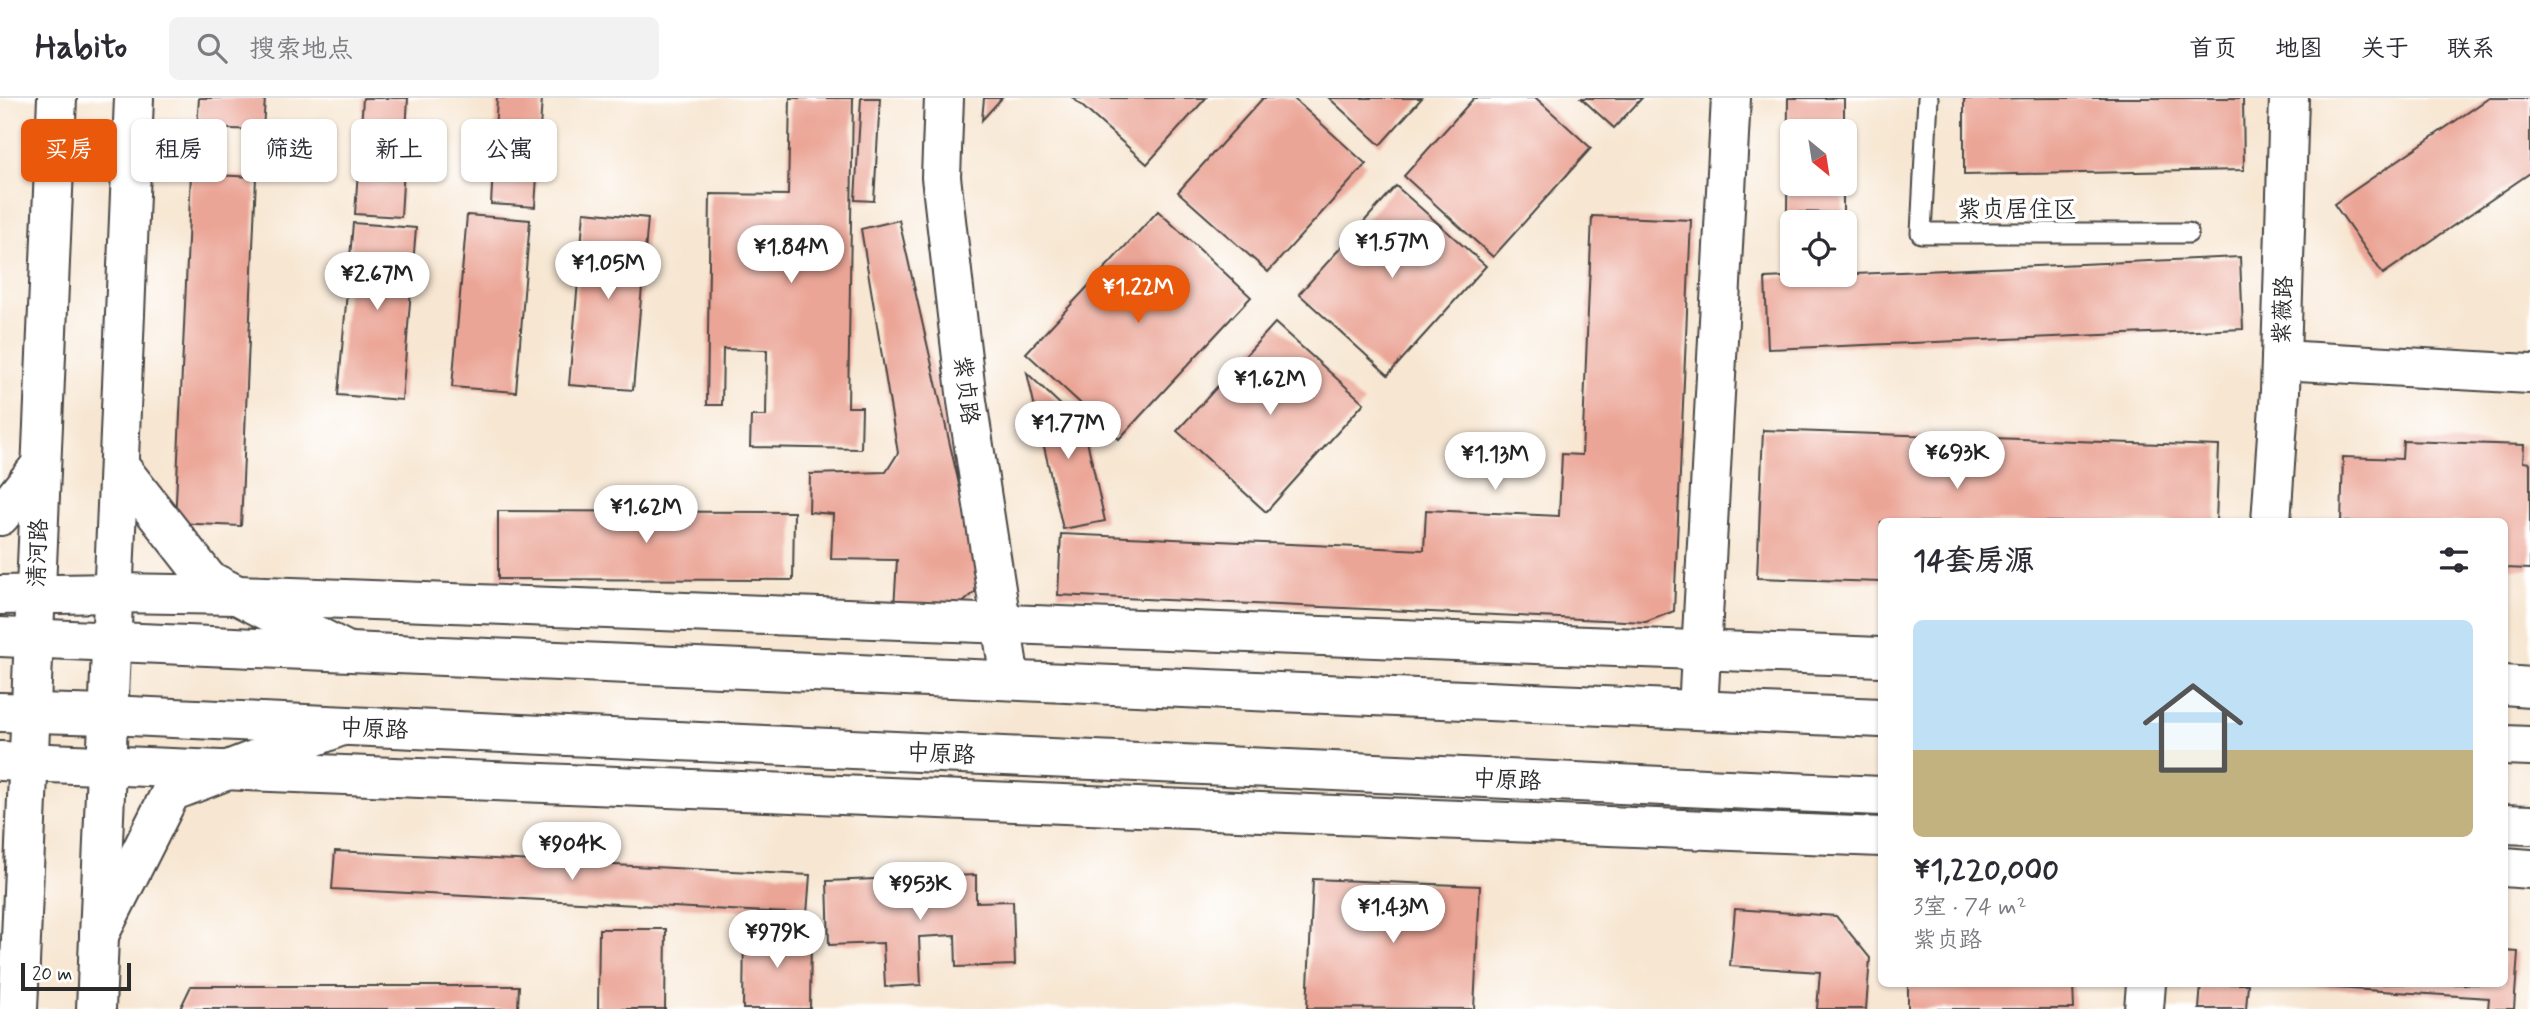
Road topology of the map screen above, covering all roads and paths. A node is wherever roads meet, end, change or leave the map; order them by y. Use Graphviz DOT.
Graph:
graph roads {
  1 [pos="57,98"];
  2 [pos="134,98"];
  3 [pos="944,98"];
  4 [pos="1731,98"];
  5 [pos="1928,98"];
  6 [pos="2288,98"];
  7 [pos="2188,233"];
  8 [pos="2281,360"];
  9 [pos="2530,374"];
  10 [pos="41,465"];
  11 [pos="119,466"];
  12 [pos="0,516"];
  13 [pos="2271,518"];
  14 [pos="113,593"];
  15 [pos="18,594"];
  16 [pos="238,595"];
  17 [pos="1002,624"];
  18 [pos="17,637"];
  19 [pos="111,641"];
  20 [pos="346,650"];
  21 [pos="1702,650"];
  22 [pos="1878,657"];
  23 [pos="1010,680"];
  24 [pos="2508,685"];
  25 [pos="2530,687"];
  26 [pos="1698,710"];
  27 [pos="15,712"];
  28 [pos="108,715"];
  29 [pos="1878,718"];
  30 [pos="342,726"];
  31 [pos="2508,745"];
  32 [pos="2530,746"];
  33 [pos="14,762"];
  34 [pos="106,766"];
  35 [pos="230,770"];
  36 [pos="1878,796"];
  37 [pos="2508,824"];
  38 [pos="2530,825"];
  39 [pos="1878,838"];
  40 [pos="2508,867"];
  41 [pos="2530,869"];
  42 [pos="0,904"];
  43 [pos="99,935"];
  44 [pos="21,944"];
  45 [pos="2146,987"];
  46 [pos="18,1009"];
  47 [pos="96,1009"];
  48 [pos="2144,1009"];
  1 -- 10 [label="street, 清河路"];
  2 -- 11 [label="street"];
  3 -- 17 [label="street, 紫贞路"];
  4 -- 21 [label="street"];
  5 -- 7 [label="lane"];
  6 -- 8 [label="street, 紫薇路"];
  8 -- 9 [label="street"];
  8 -- 13 [label="street, 紫薇路"];
  10 -- 12 [label="street"];
  10 -- 15 [label="street, 清河路"];
  11 -- 14 [label="street"];
  11 -- 16 [label="street"];
  14 -- 15 [label="street"];
  14 -- 16 [label="street"];
  14 -- 19 [label="street"];
  15 -- 18 [label="street, 清河路"];
  16 -- 17 [label="street"];
  16 -- 20 [label="street"];
  17 -- 21 [label="street"];
  17 -- 23 [label="street, 紫贞路"];
  18 -- 19 [label="street"];
  18 -- 27 [label="street, 清河路"];
  19 -- 20 [label="street"];
  19 -- 28 [label="street"];
  20 -- 23 [label="street"];
  21 -- 22 [label="street"];
  21 -- 26 [label="street"];
  23 -- 26 [label="street"];
  24 -- 25 [label="street"];
  26 -- 29 [label="street"];
  27 -- 28 [label="street, 中原路"];
  27 -- 33 [label="street, 清河路"];
  28 -- 30 [label="street, 中原路"];
  28 -- 34 [label="street"];
  30 -- 35 [label="street"];
  30 -- 36 [label="street, 中原路"];
  31 -- 32 [label="street"];
  33 -- 34 [label="street"];
  33 -- 44 [label="street, 清河路"];
  34 -- 35 [label="street"];
  34 -- 43 [label="street"];
  35 -- 39 [label="street"];
  35 -- 43 [label="street"];
  37 -- 38 [label="street"];
  40 -- 41 [label="street"];
  42 -- 44 [label="street"];
  43 -- 47 [label="street"];
  44 -- 46 [label="street, 清河路"];
  45 -- 48 [label="street"];
}
